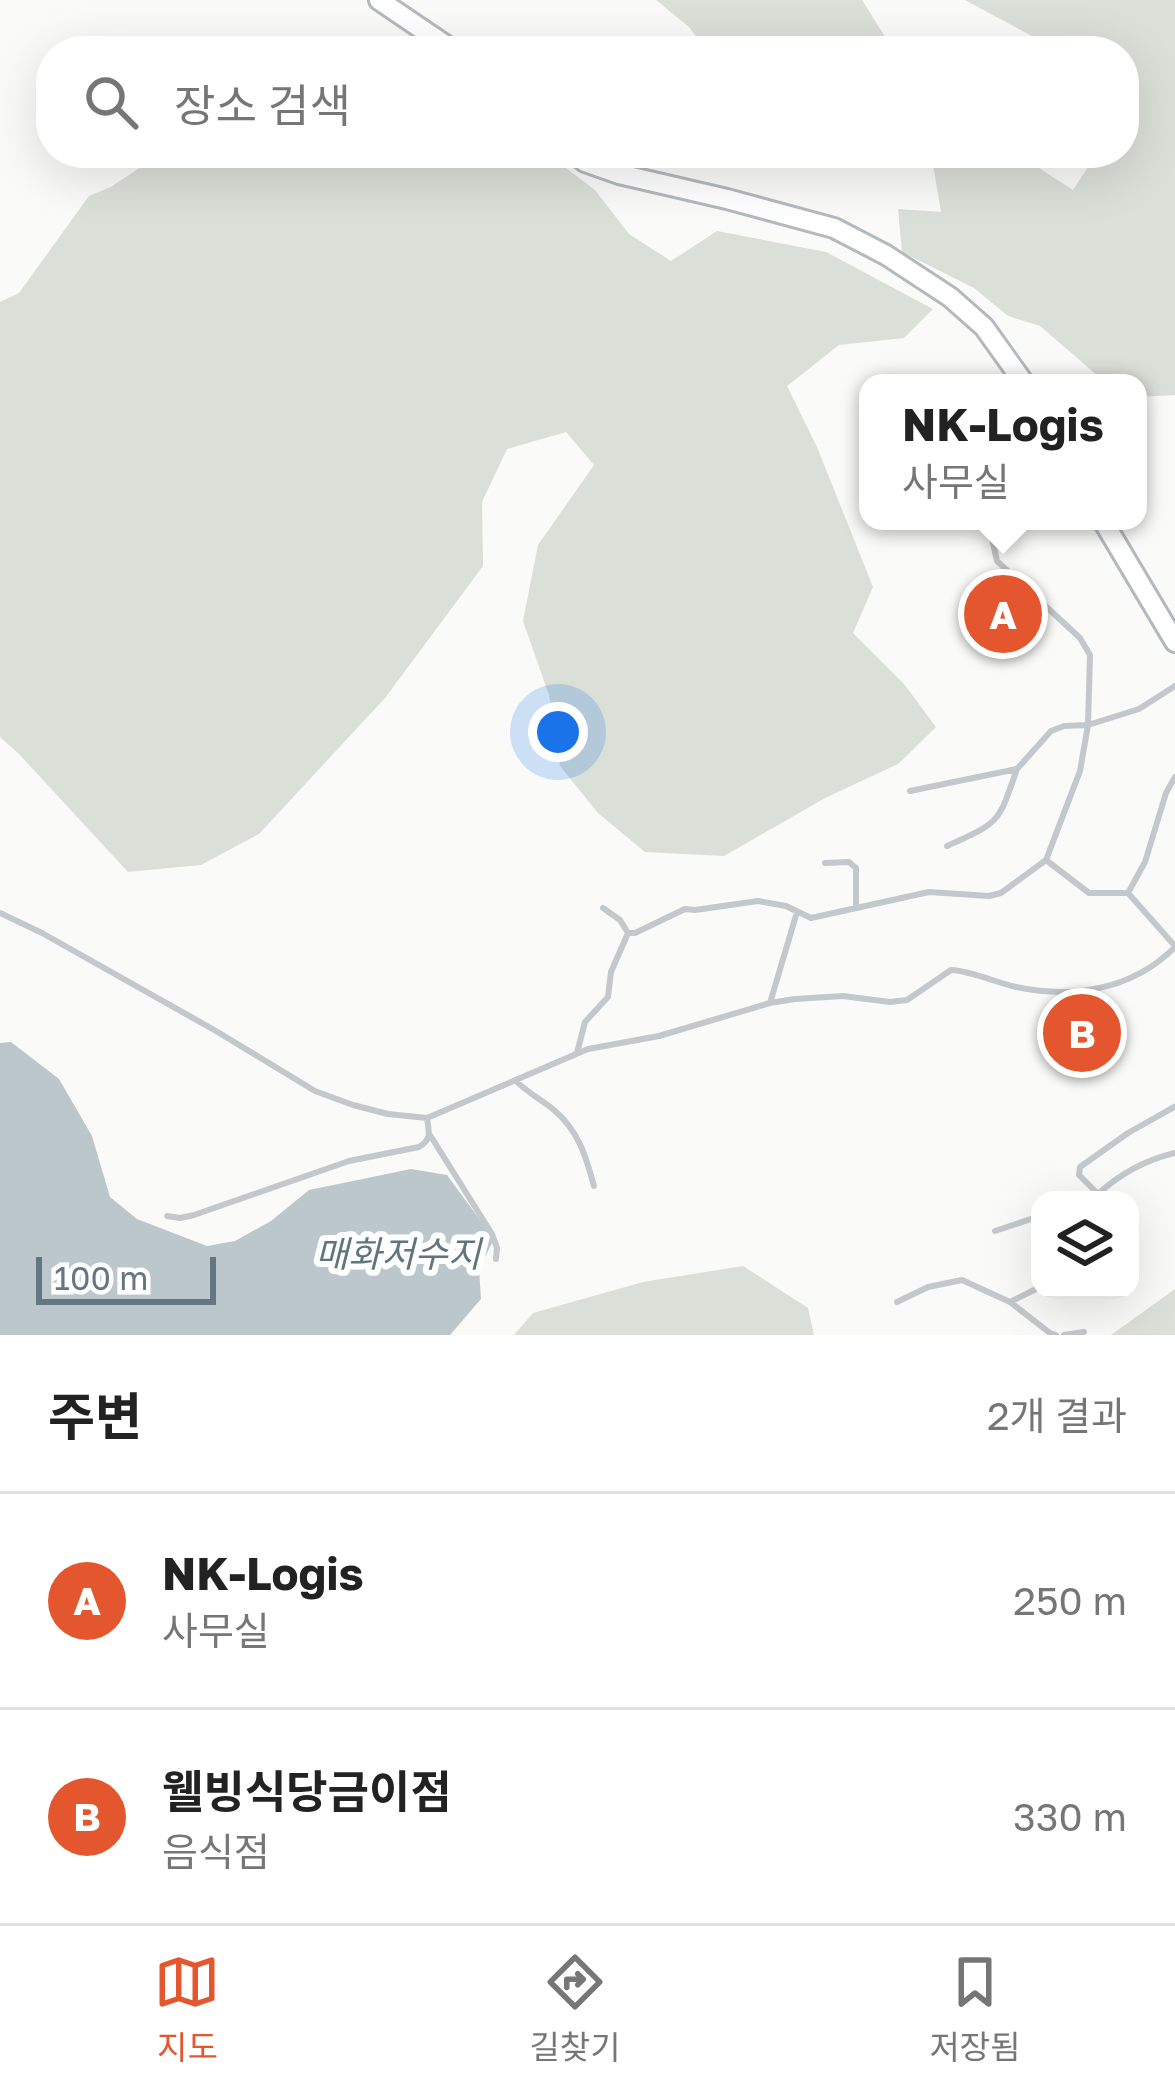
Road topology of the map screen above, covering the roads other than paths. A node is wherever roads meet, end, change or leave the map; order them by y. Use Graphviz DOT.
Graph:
graph roads {
  1 [pos="379,0"];
  2 [pos="432,36"];
  3 [pos="602,168"];
  4 [pos="1018,374"];
  5 [pos="990,530"];
  6 [pos="1108,530"];
  7 [pos="1175,642"];
  8 [pos="1175,686"];
  9 [pos="1088,725"];
  10 [pos="1017,769"];
  11 [pos="1175,777"];
  12 [pos="910,791"];
  13 [pos="947,846"];
  14 [pos="1046,860"];
  15 [pos="825,863"];
  16 [pos="1129,893"];
  17 [pos="603,908"];
  18 [pos="856,908"];
  19 [pos="0,913"];
  20 [pos="797,913"];
  21 [pos="628,933"];
  22 [pos="1175,946"];
  23 [pos="770,1003"];
  24 [pos="577,1053"];
  25 [pos="516,1081"];
  26 [pos="1174,1107"];
  27 [pos="427,1118"];
  28 [pos="430,1135"];
  29 [pos="1175,1154"];
  30 [pos="594,1186"];
  31 [pos="1093,1191"];
  32 [pos="1104,1191"];
  33 [pos="167,1216"];
  34 [pos="1031,1219"];
  35 [pos="995,1231"];
  36 [pos="496,1259"];
  37 [pos="1031,1292"];
  38 [pos="897,1302"];
  39 [pos="1010,1302"];
  40 [pos="1084,1333"];
  41 [pos="1060,1335"];
  1 -- 2 [label="street"];
  3 -- 4 [label="street"];
  5 -- 9 [label="lane"];
  6 -- 7 [label="street"];
  8 -- 9 [label="lane"];
  9 -- 10 [label="lane"];
  9 -- 14 [label="lane"];
  10 -- 12 [label="lane"];
  10 -- 13 [label="lane"];
  11 -- 16 [label="lane"];
  14 -- 16 [label="lane"];
  14 -- 18 [label="lane"];
  15 -- 18 [label="lane"];
  16 -- 22 [label="lane"];
  17 -- 21 [label="lane"];
  18 -- 20 [label="lane"];
  19 -- 27 [label="lane"];
  20 -- 21 [label="lane"];
  20 -- 23 [label="lane"];
  21 -- 24 [label="lane"];
  22 -- 23 [label="lane"];
  23 -- 24 [label="lane"];
  24 -- 25 [label="lane"];
  25 -- 27 [label="lane"];
  25 -- 30 [label="lane"];
  26 -- 31 [label="lane"];
  27 -- 28 [label="lane"];
  28 -- 33 [label="lane"];
  28 -- 36 [label="lane"];
  29 -- 32 [label="lane"];
  34 -- 35 [label="lane"];
  37 -- 39 [label="lane"];
  38 -- 39 [label="lane"];
  39 -- 41 [label="lane"];
  40 -- 41 [label="lane"];
}
